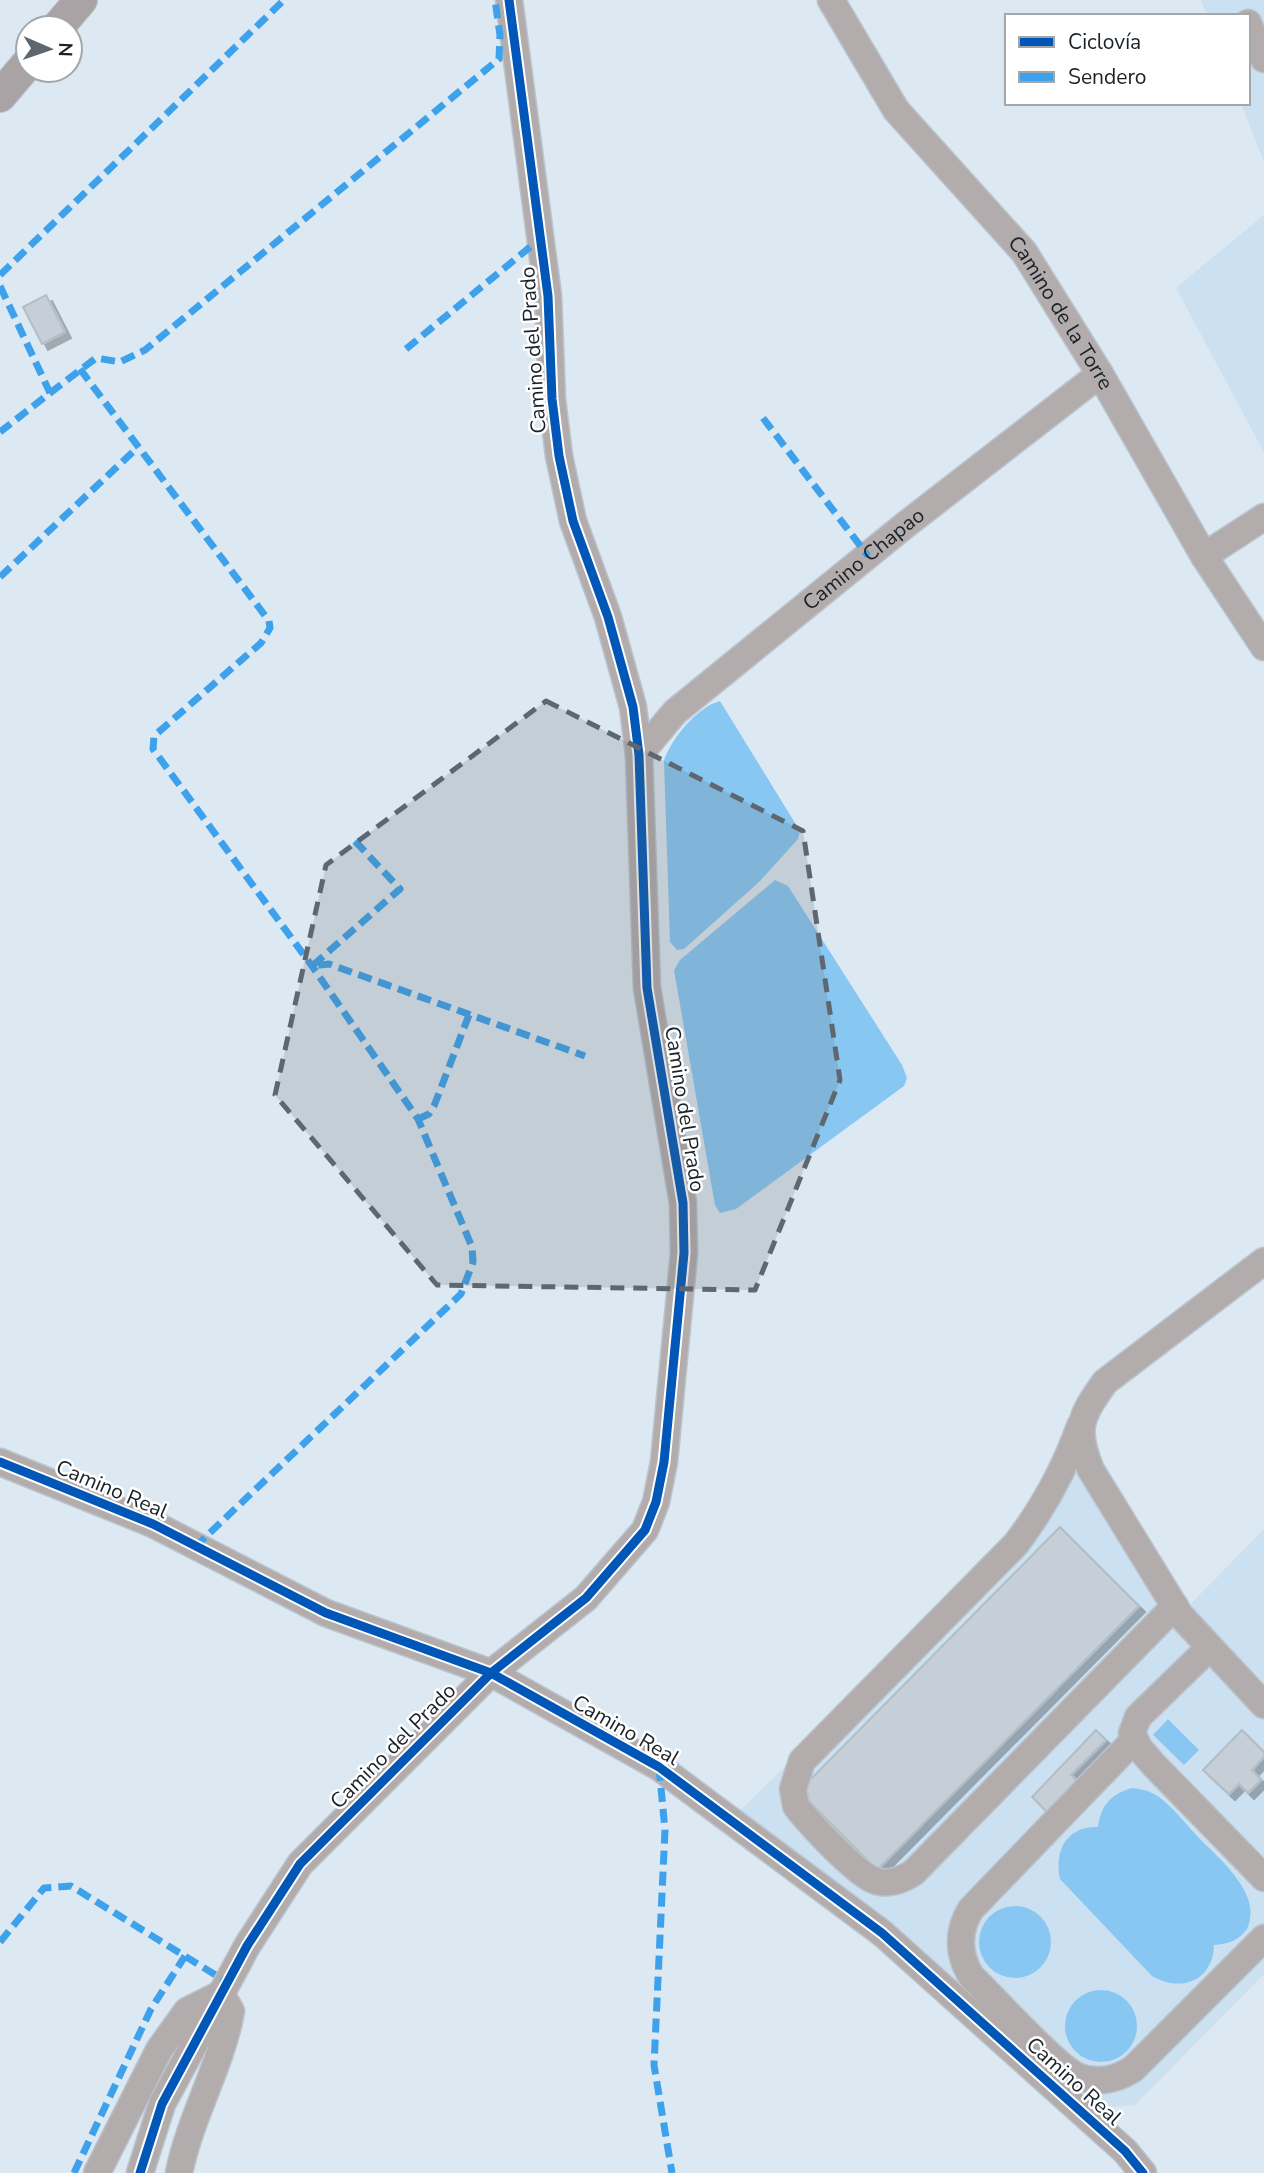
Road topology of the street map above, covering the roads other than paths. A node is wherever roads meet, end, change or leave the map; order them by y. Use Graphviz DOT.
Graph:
graph roads {
  1 [pos="81,0"];
  2 [pos="509,0"];
  3 [pos="831,0"];
  4 [pos="69,14"];
  5 [pos="1250,28"];
  6 [pos="1264,59"];
  7 [pos="14,80"];
  8 [pos="0,96"];
  9 [pos="1100,374"];
  10 [pos="1264,517"];
  11 [pos="1204,556"];
  12 [pos="1264,646"];
  13 [pos="639,755"];
  14 [pos="1264,1261"];
  15 [pos="1080,1426"];
  16 [pos="0,1462"];
  17 [pos="1177,1611"];
  18 [pos="1208,1648"];
  19 [pos="491,1673"];
  20 [pos="1264,1705"];
  21 [pos="1134,1740"];
  22 [pos="1264,1878"];
  23 [pos="1264,1938"];
  24 [pos="221,1994"];
  25 [pos="97,2173"];
  26 [pos="140,2173"];
  27 [pos="178,2173"];
  28 [pos="1143,2173"];
  1 -- 4 [label="main road"];
  2 -- 13 [label="street, Camino del Prado"];
  3 -- 9 [label="street, Camino de la Torre"];
  5 -- 6 [label="street"];
  7 -- 8 [label="main road"];
  9 -- 11 [label="street, Camino de la Torre"];
  9 -- 13 [label="street, Camino Chapao"];
  10 -- 11 [label="street"];
  11 -- 12 [label="street, Camino de la Torre"];
  13 -- 19 [label="street, Camino del Prado"];
  14 -- 15 [label="street"];
  15 -- 17 [label="street"];
  15 -- 17 [label="street"];
  16 -- 19 [label="street, Camino Real"];
  17 -- 18 [label="street"];
  18 -- 20 [label="street"];
  18 -- 21 [label="street"];
  19 -- 24 [label="street, Camino del Prado"];
  19 -- 28 [label="street, Camino Real"];
  21 -- 22 [label="street"];
  21 -- 23 [label="street"];
  24 -- 25 [label="street"];
  24 -- 26 [label="street, Camino del Prado"];
  24 -- 27 [label="street"];
}
